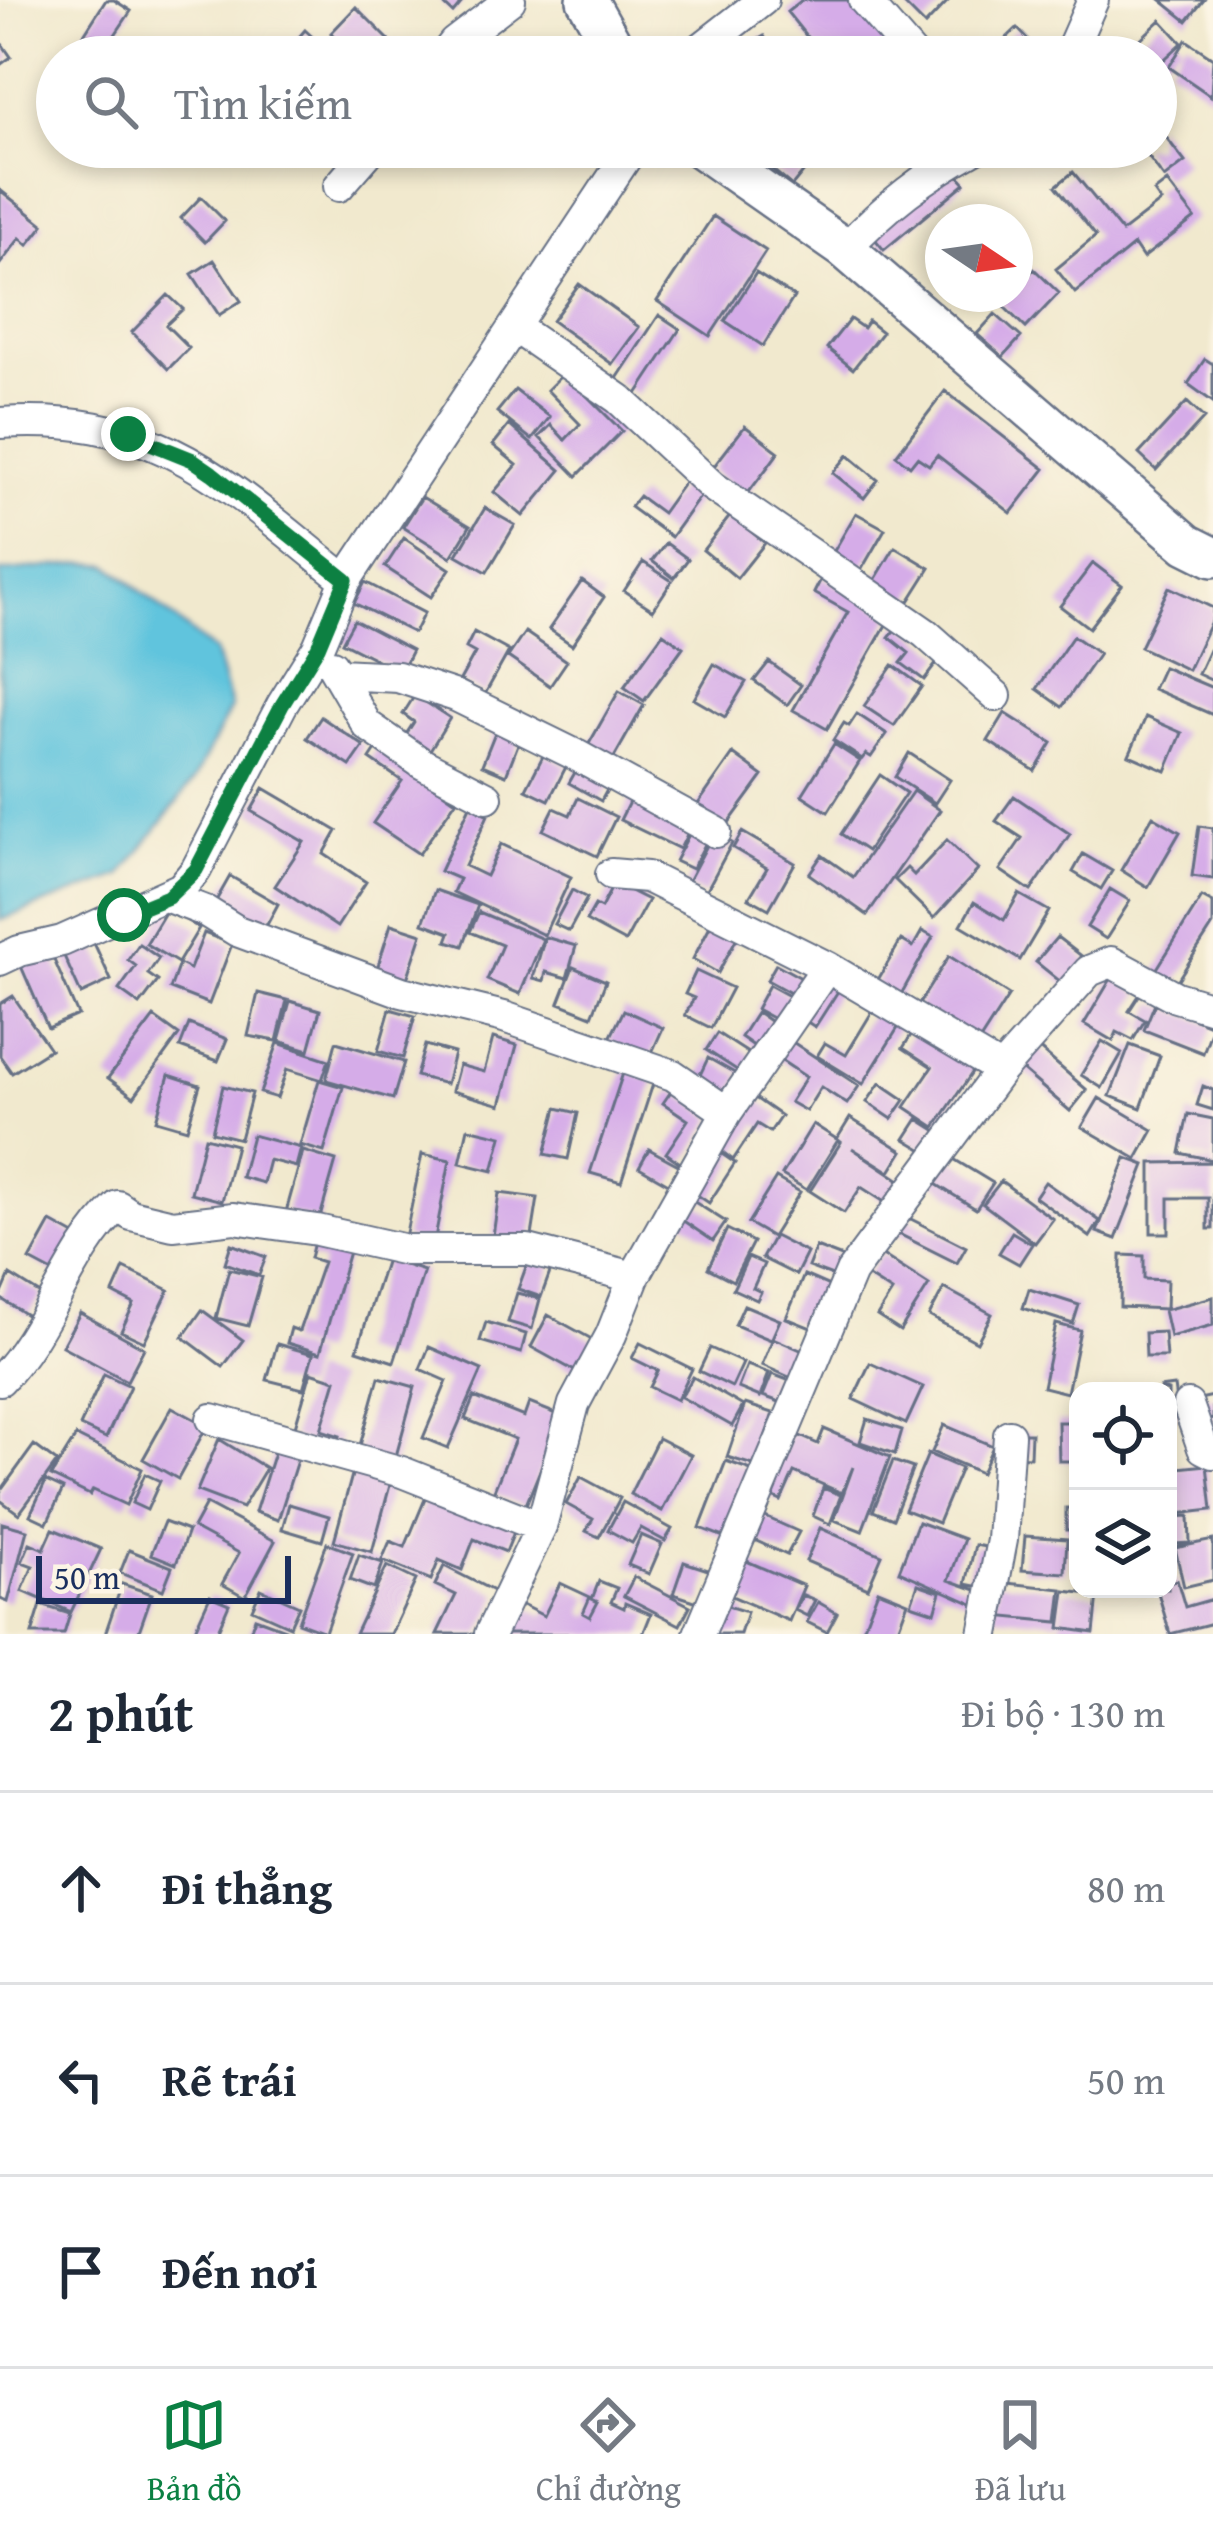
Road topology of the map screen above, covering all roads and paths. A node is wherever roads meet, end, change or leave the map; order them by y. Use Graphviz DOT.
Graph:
graph roads {
  1 [pos="510,0"];
  2 [pos="587,0"];
  3 [pos="763,0"];
  4 [pos="864,0"];
  5 [pos="1094,0"];
  6 [pos="463,36"];
  7 [pos="607,36"];
  8 [pos="717,36"];
  9 [pos="896,36"];
  10 [pos="1078,36"];
  11 [pos="355,168"];
  12 [pos="619,168"];
  13 [pos="729,168"];
  14 [pos="940,168"];
  15 [pos="339,186"];
  16 [pos="845,249"];
  17 [pos="516,328"];
  18 [pos="0,424"];
  19 [pos="1213,557"];
  20 [pos="346,580"];
  21 [pos="318,647"];
  22 [pos="339,674"];
  23 [pos="996,697"];
  24 [pos="487,797"];
  25 [pos="716,832"];
  26 [pos="611,874"];
  27 [pos="168,897"];
  28 [pos="0,960"];
  29 [pos="827,967"];
  30 [pos="1213,1008"];
  31 [pos="1001,1070"];
  32 [pos="728,1112"];
  33 [pos="634,1277"];
  34 [pos="0,1380"];
  35 [pos="1188,1405"];
  36 [pos="212,1419"];
  37 [pos="1009,1435"];
  38 [pos="1213,1453"];
  39 [pos="541,1527"];
  40 [pos="490,1634"];
  41 [pos="699,1634"];
  42 [pos="984,1634"];
  1 -- 6 [label="street"];
  2 -- 7 [label="street"];
  3 -- 8 [label="street"];
  4 -- 9 [label="street"];
  5 -- 10 [label="street"];
  11 -- 15 [label="street"];
  12 -- 17 [label="street"];
  13 -- 16 [label="street"];
  14 -- 16 [label="street"];
  16 -- 19 [label="street"];
  17 -- 20 [label="street"];
  17 -- 23 [label="street"];
  18 -- 20 [label="street"];
  20 -- 21 [label="street"];
  21 -- 22 [label="street"];
  21 -- 27 [label="street"];
  22 -- 24 [label="street"];
  22 -- 25 [label="street"];
  26 -- 29 [label="street"];
  27 -- 28 [label="street"];
  27 -- 32 [label="street"];
  29 -- 31 [label="street"];
  29 -- 32 [label="street"];
  30 -- 31 [label="street"];
  31 -- 41 [label="street"];
  32 -- 33 [label="street"];
  33 -- 34 [label="street"];
  33 -- 39 [label="street"];
  35 -- 38 [label="street"];
  36 -- 39 [label="street"];
  37 -- 42 [label="street"];
  39 -- 40 [label="street"];
}
